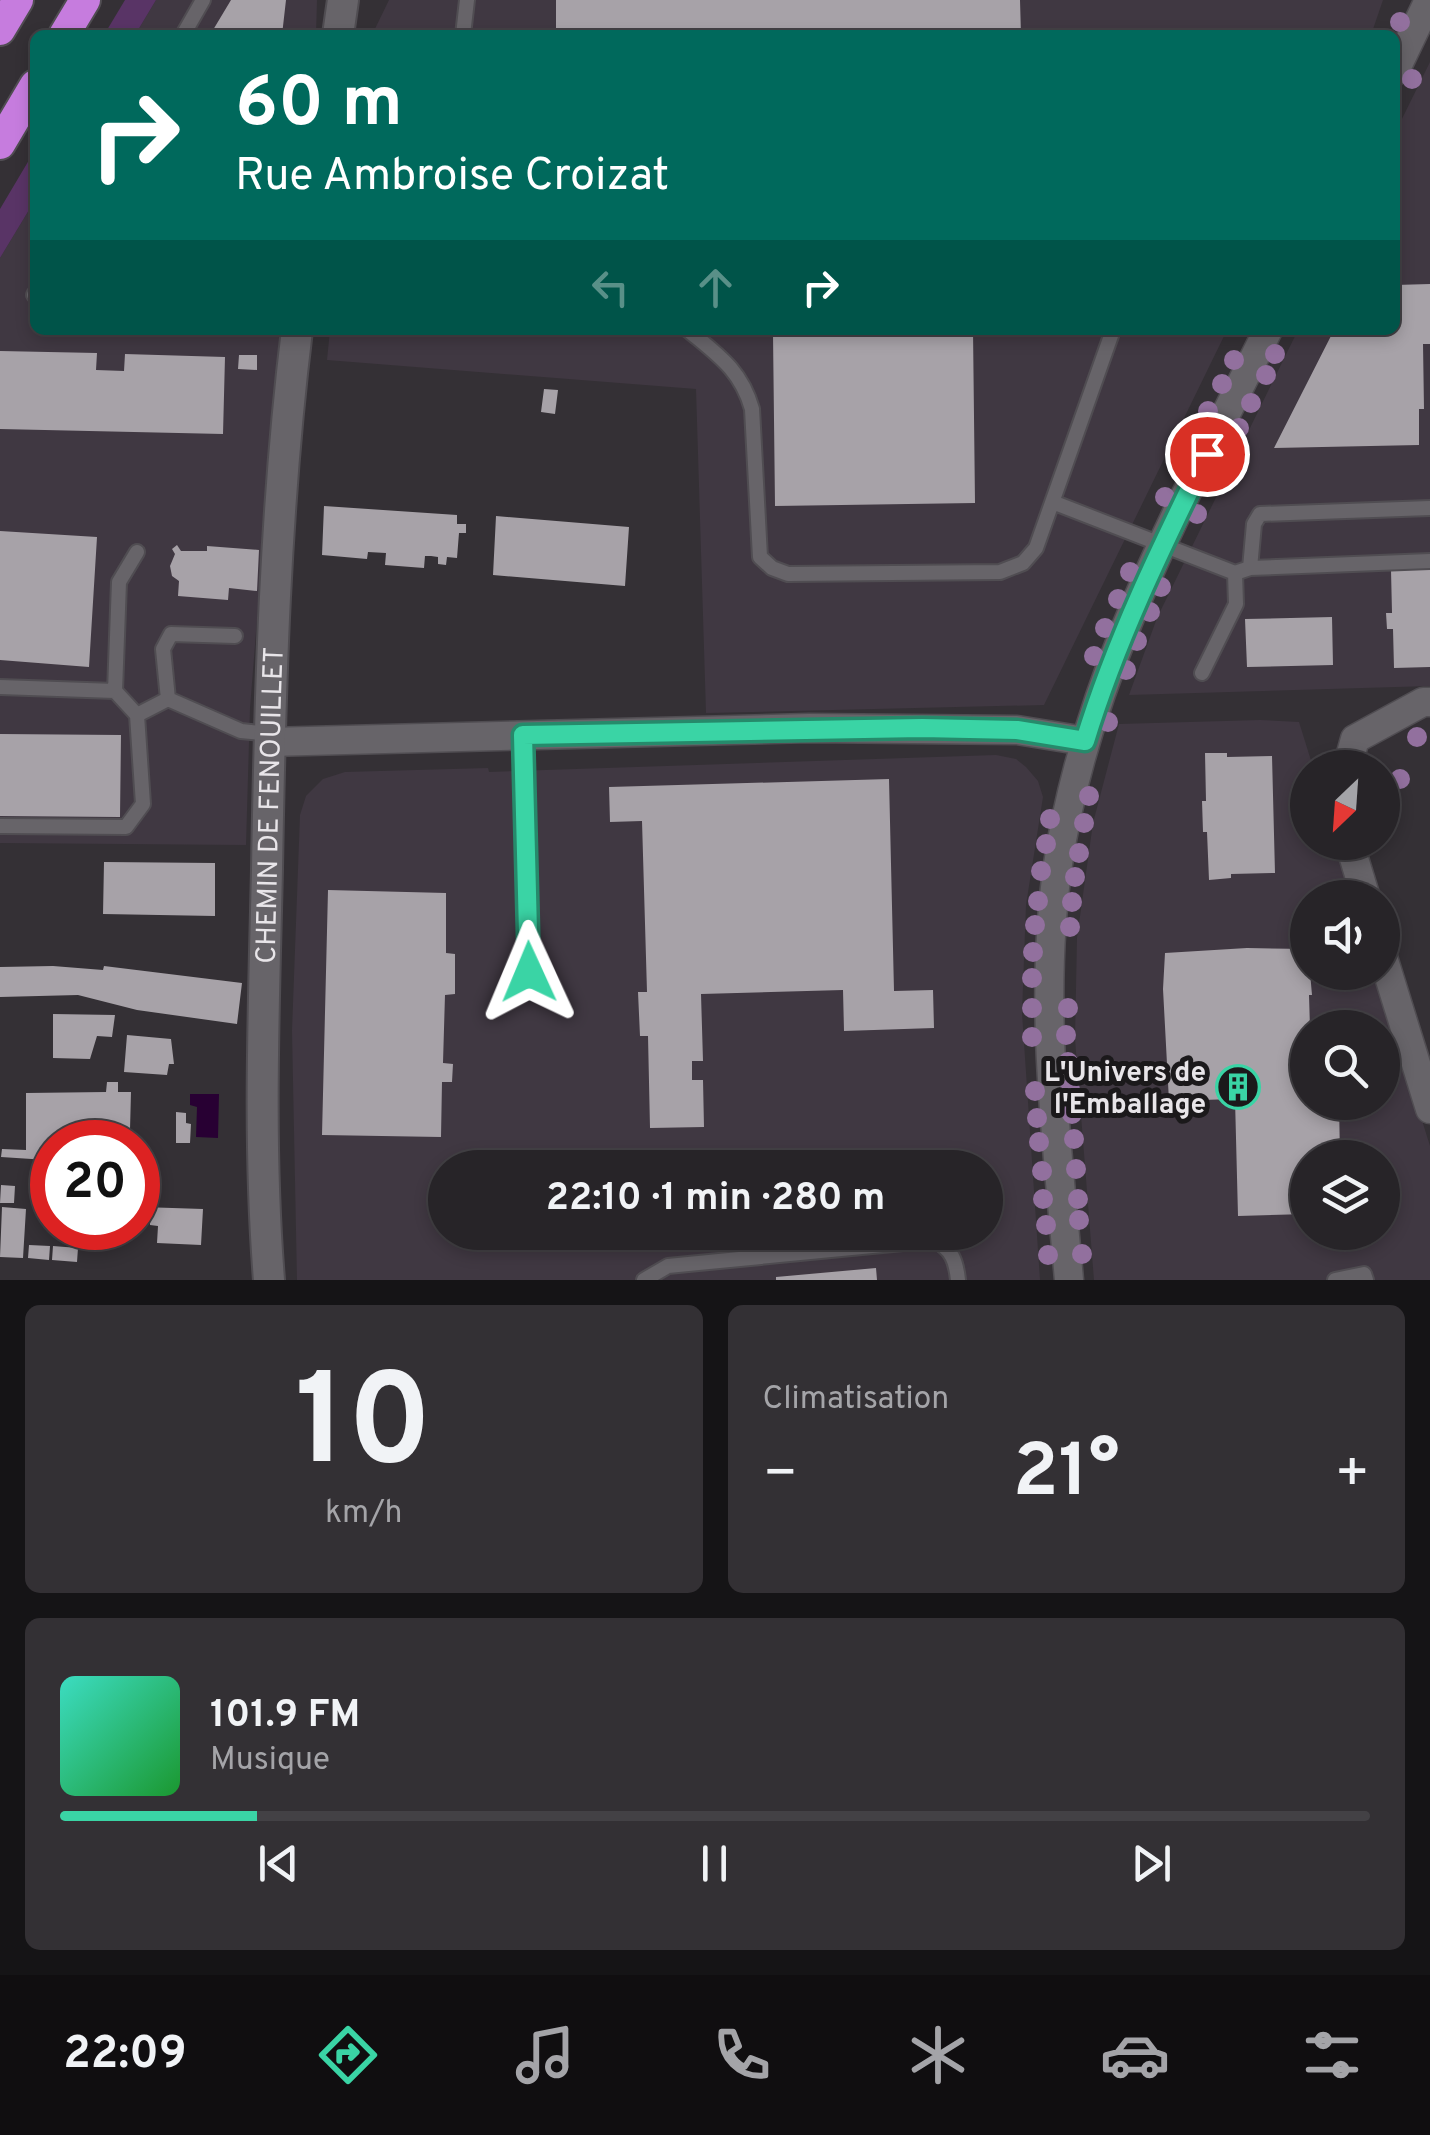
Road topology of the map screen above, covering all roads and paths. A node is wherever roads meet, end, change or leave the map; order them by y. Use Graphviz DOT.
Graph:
graph roads {
  1 [pos="18,0"];
  2 [pos="85,0"];
  3 [pos="203,0"];
  4 [pos="467,0"];
  5 [pos="1429,0"];
  6 [pos="344,1"];
  7 [pos="0,30"];
  8 [pos="67,30"];
  9 [pos="186,30"];
  10 [pos="339,30"];
  11 [pos="463,30"];
  12 [pos="1400,61"];
  13 [pos="30,93"];
  14 [pos="0,144"];
  15 [pos="297,335"];
  16 [pos="694,335"];
  17 [pos="1112,335"];
  18 [pos="1266,335"];
  19 [pos="1055,503"];
  20 [pos="1430,508"];
  21 [pos="1162,546"];
  22 [pos="137,552"];
  23 [pos="1430,560"];
  24 [pos="1242,571"];
  25 [pos="235,636"];
  26 [pos="1202,672"];
  27 [pos="0,687"];
  28 [pos="115,691"];
  29 [pos="168,698"];
  30 [pos="1430,702"];
  31 [pos="137,716"];
  32 [pos="523,735"];
  33 [pos="270,738"];
  34 [pos="1085,741"];
  35 [pos="1352,750"];
  36 [pos="0,826"];
  37 [pos="529,972"];
  38 [pos="1393,990"];
  39 [pos="1430,1109"];
  40 [pos="269,1280"];
  41 [pos="644,1280"];
  42 [pos="958,1280"];
  43 [pos="1069,1280"];
  44 [pos="1336,1280"];
  45 [pos="1366,1280"];
  1 -- 7 [label="highway"];
  2 -- 8 [label="highway"];
  3 -- 9 [label="lane"];
  4 -- 11 [label="lane"];
  5 -- 12 [label="street"];
  6 -- 10 [label="street"];
  13 -- 14 [label="highway"];
  15 -- 33 [label="street, CHEMIN DE FENOUILLET"];
  16 -- 19 [label="lane"];
  17 -- 19 [label="lane"];
  18 -- 21 [label="street"];
  19 -- 21 [label="lane"];
  20 -- 24 [label="lane"];
  21 -- 24 [label="lane"];
  21 -- 34 [label="street"];
  22 -- 28 [label="lane"];
  23 -- 24 [label="lane"];
  24 -- 26 [label="lane"];
  25 -- 29 [label="lane"];
  27 -- 28 [label="lane"];
  28 -- 31 [label="lane"];
  29 -- 31 [label="lane"];
  29 -- 33 [label="lane"];
  30 -- 35 [label="street"];
  31 -- 36 [label="lane"];
  32 -- 33 [label="street"];
  32 -- 34 [label="street"];
  32 -- 37 [label="lane"];
  33 -- 40 [label="street, CHEMIN DE FENOUILLET"];
  34 -- 43 [label="street"];
  38 -- 39 [label="street"];
  41 -- 42 [label="lane"];
  44 -- 45 [label="lane"];
}
